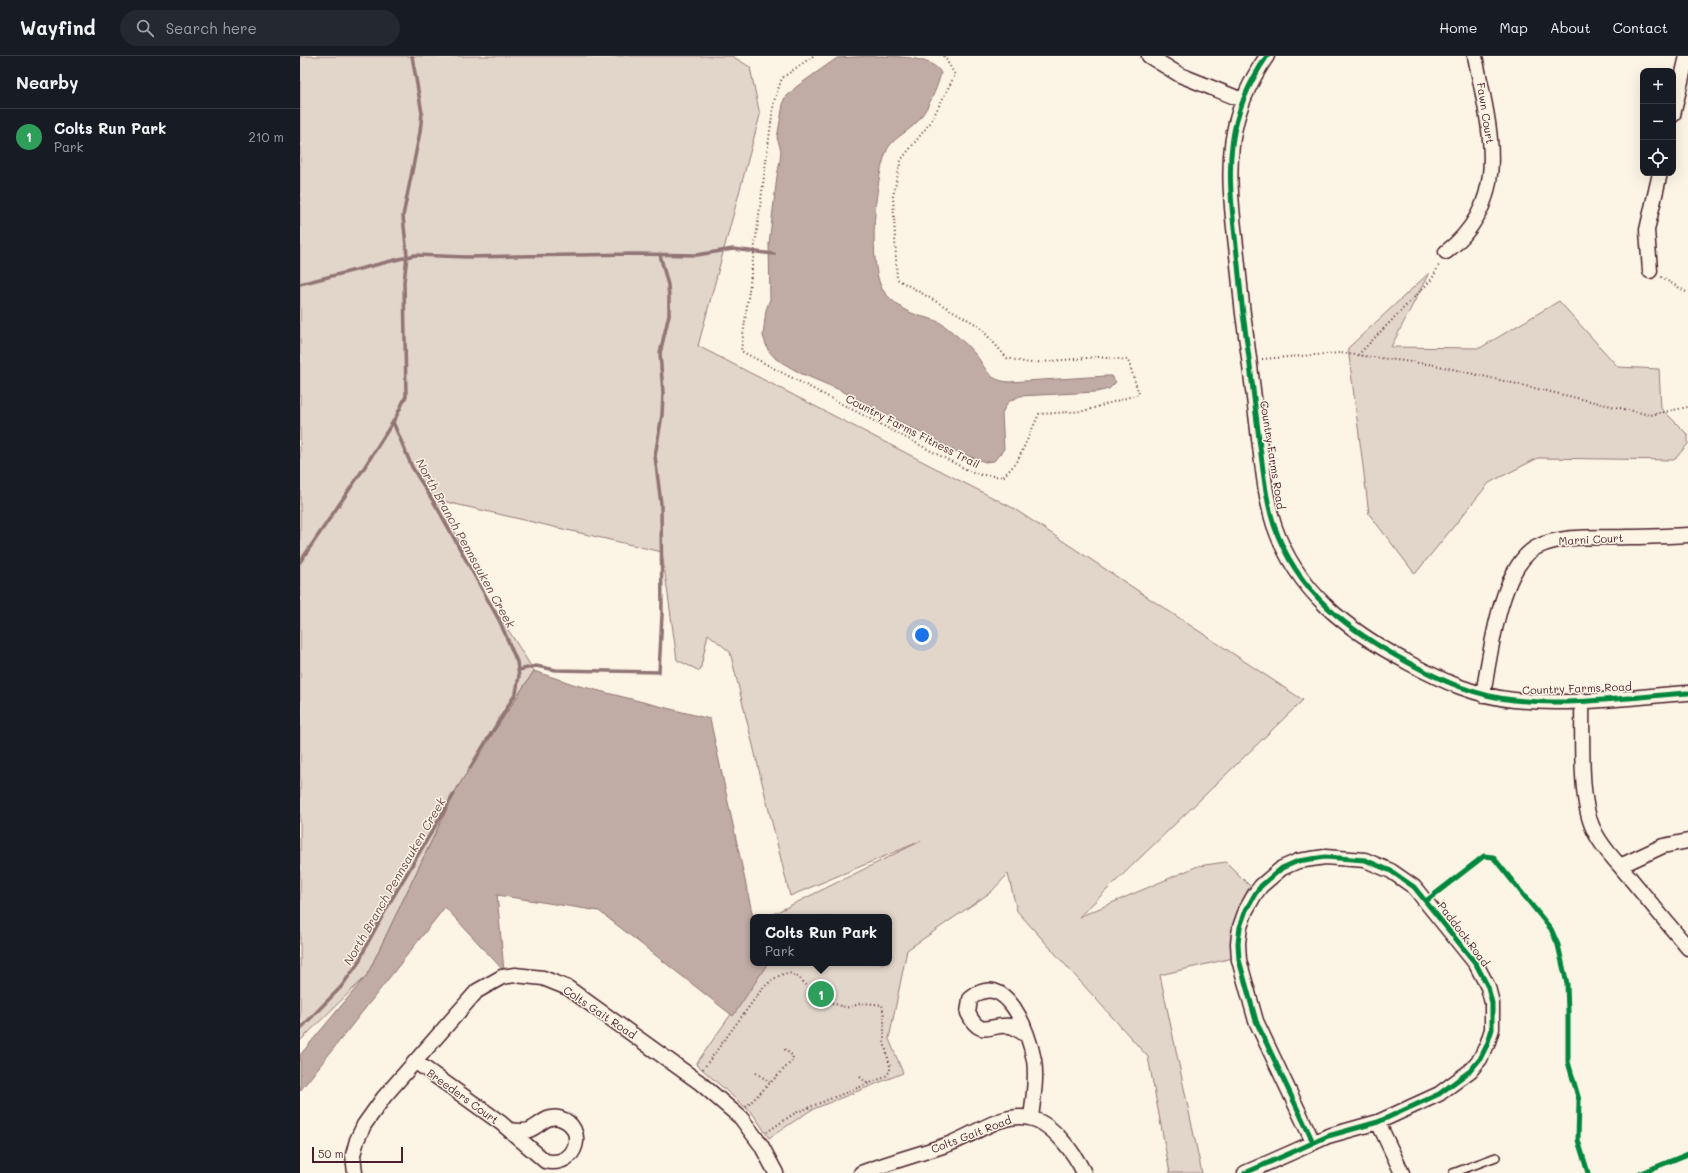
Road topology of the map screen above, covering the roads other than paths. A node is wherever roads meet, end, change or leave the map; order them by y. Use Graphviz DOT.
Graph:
graph roads {
  1 [pos="1149,56"];
  2 [pos="1267,56"];
  3 [pos="1475,56"];
  4 [pos="1687,56"];
  5 [pos="1242,100"];
  6 [pos="1676,104"];
  7 [pos="1659,176"];
  8 [pos="1446,252"];
  9 [pos="1650,271"];
  10 [pos="1688,535"];
  11 [pos="1688,693"];
  12 [pos="1483,695"];
  13 [pos="1582,700"];
  14 [pos="1688,841"];
  15 [pos="1620,866"];
  16 [pos="1688,948"];
  17 [pos="1026,1035"];
  18 [pos="416,1062"];
  19 [pos="1031,1118"];
  20 [pos="1378,1122"];
  21 [pos="510,1130"];
  22 [pos="1313,1142"];
  23 [pos="1496,1157"];
  24 [pos="355,1173"];
  25 [pos="776,1173"];
  26 [pos="861,1173"];
  27 [pos="1084,1173"];
  28 [pos="1246,1173"];
  29 [pos="1402,1173"];
  30 [pos="1453,1173"];
  1 -- 5 [label="street"];
  2 -- 5 [label="street, Country Farms Road"];
  3 -- 8 [label="street, Fawn Court"];
  4 -- 6 [label="street"];
  5 -- 12 [label="street, Country Farms Road"];
  7 -- 9 [label="street"];
  10 -- 12 [label="street, Marni Court"];
  11 -- 13 [label="street, Country Farms Road"];
  12 -- 13 [label="street, Country Farms Road"];
  13 -- 15 [label="street"];
  14 -- 15 [label="street"];
  15 -- 16 [label="street"];
  17 -- 19 [label="street"];
  18 -- 21 [label="street, Breeders Court"];
  18 -- 24 [label="street, Colts Gait Road"];
  18 -- 25 [label="street, Colts Gait Road"];
  19 -- 26 [label="street, Colts Gait Road"];
  19 -- 27 [label="street"];
  20 -- 22 [label="street, Paddock Road"];
  20 -- 22 [label="street, Paddock Road"];
  20 -- 29 [label="street"];
  22 -- 28 [label="street, Paddock Road"];
  23 -- 30 [label="lane"];
}
